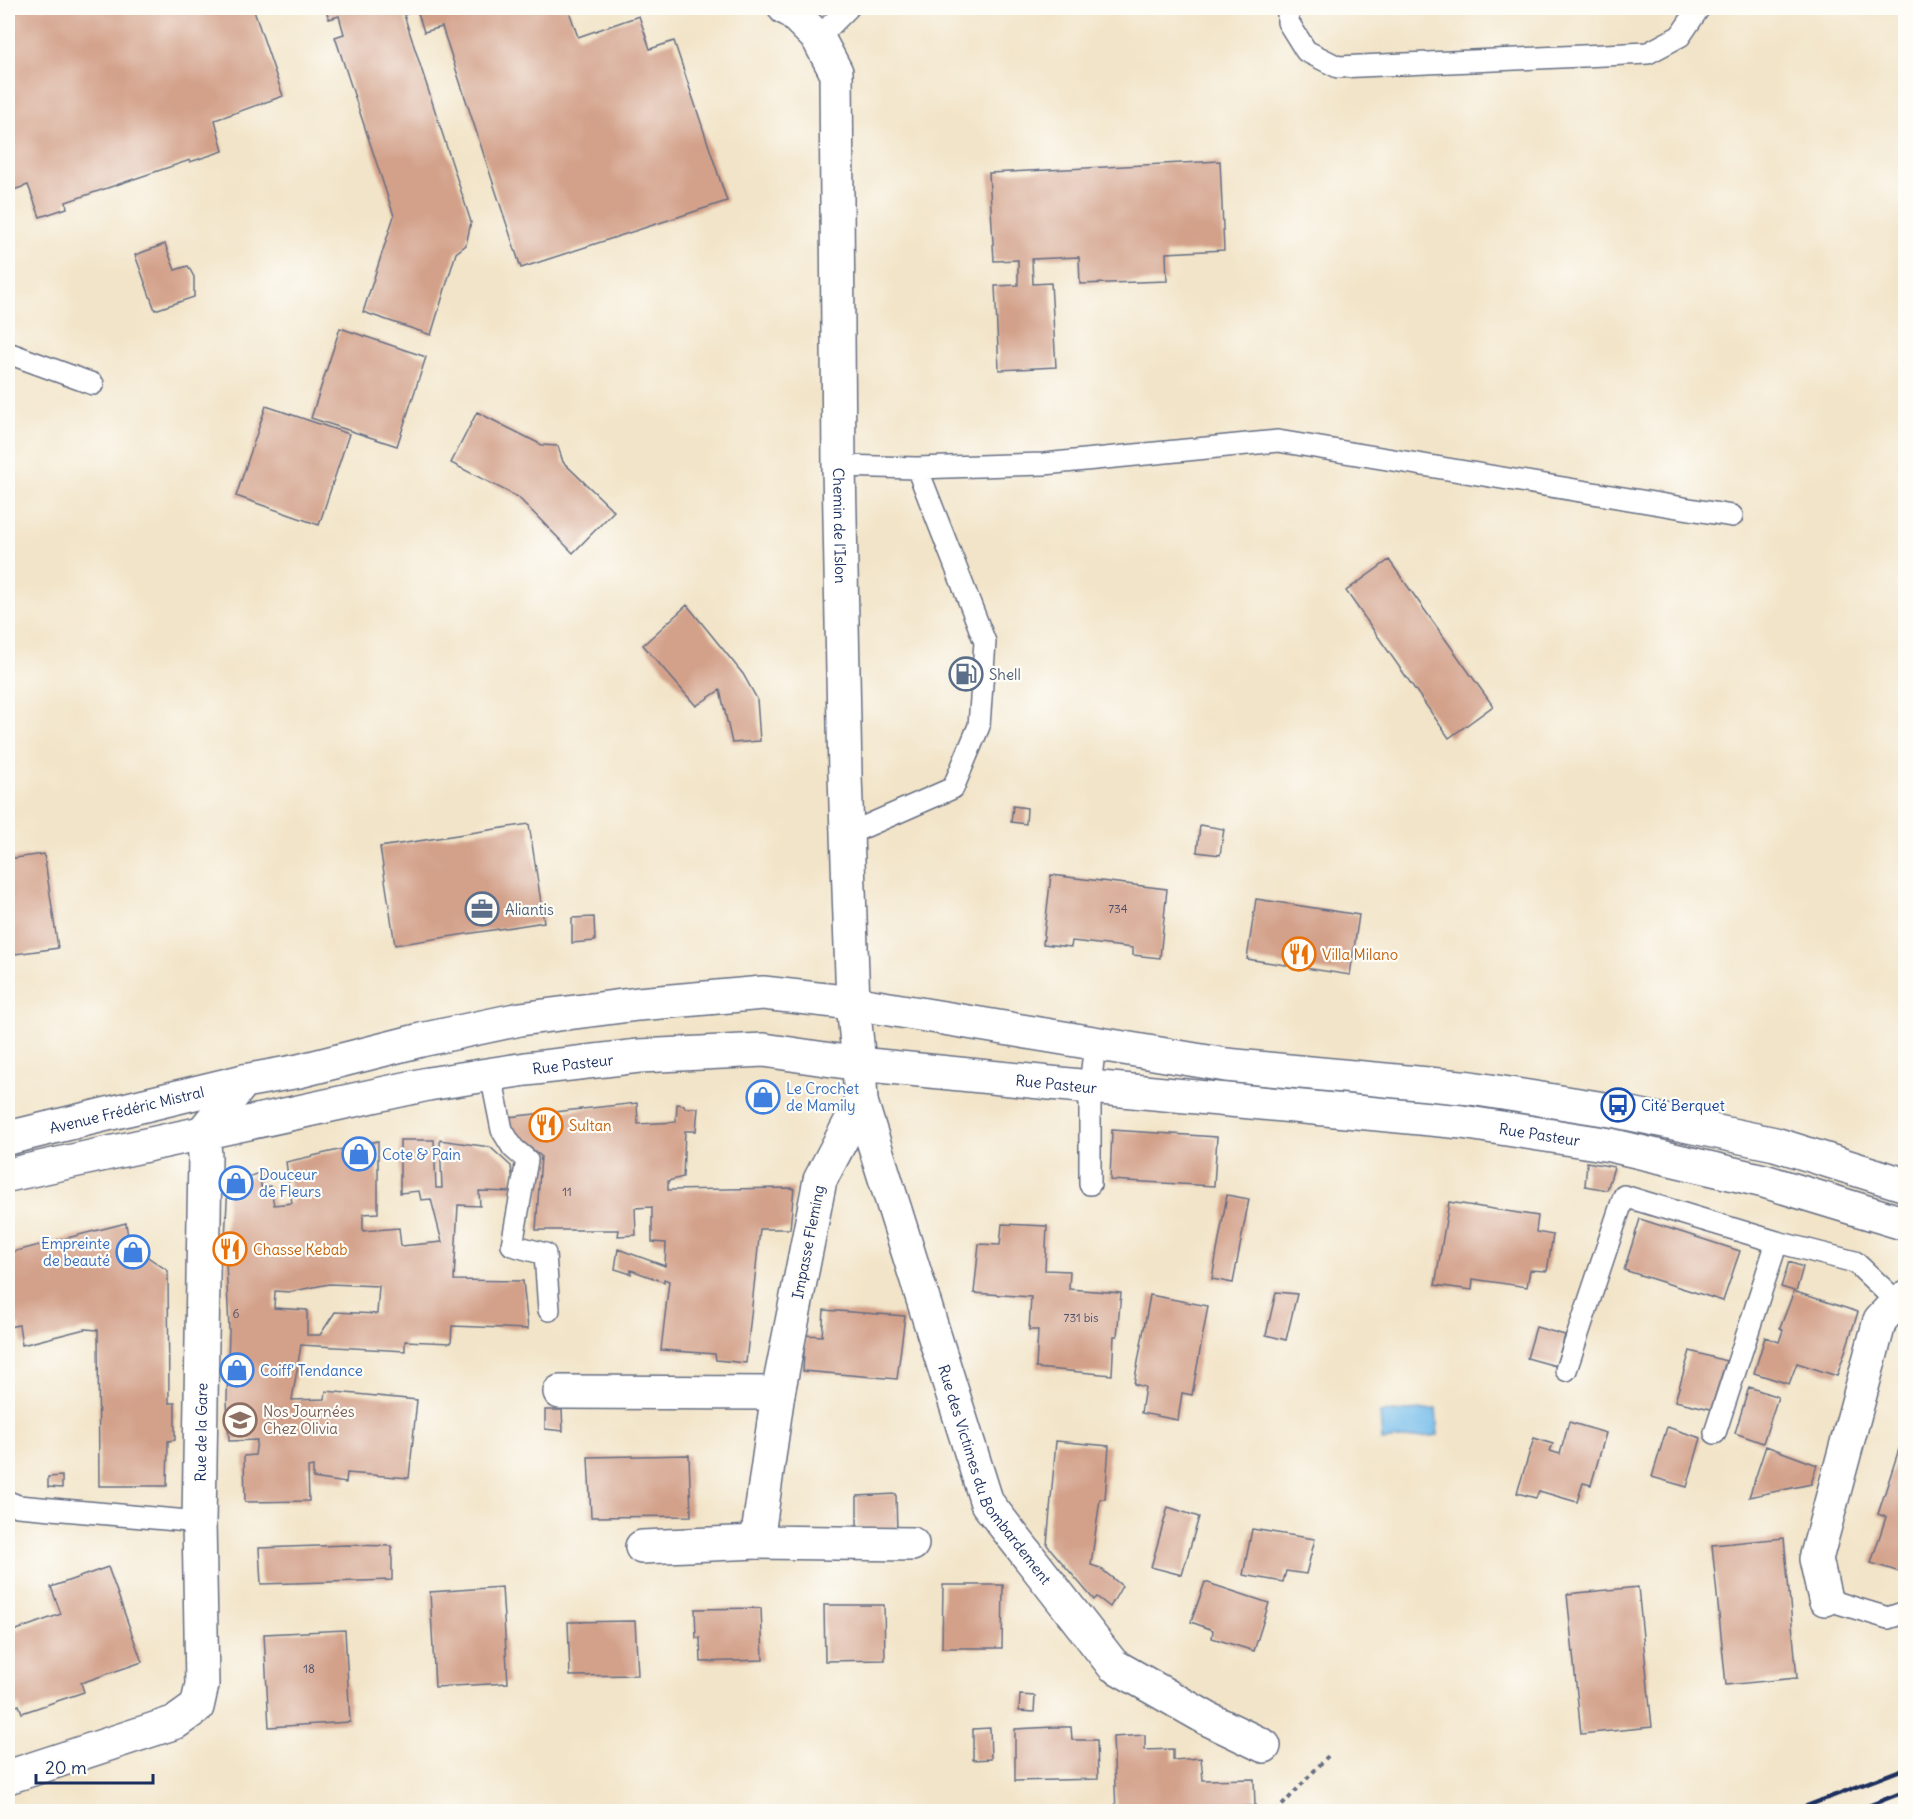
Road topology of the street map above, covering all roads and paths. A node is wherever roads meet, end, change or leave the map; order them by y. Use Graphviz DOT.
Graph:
graph roads {
  1 [pos="784,8"];
  2 [pos="848,8"];
  3 [pos="1288,8"];
  4 [pos="1699,8"];
  5 [pos="818,38"];
  6 [pos="8,352"];
  7 [pos="93,384"];
  8 [pos="838,466"];
  9 [pos="917,468"];
  10 [pos="1732,516"];
  11 [pos="846,835"];
  12 [pos="853,1003"];
  13 [pos="1095,1043"];
  14 [pos="859,1064"];
  15 [pos="491,1075"];
  16 [pos="244,1081"];
  17 [pos="1090,1087"];
  18 [pos="861,1102"];
  19 [pos="224,1107"];
  20 [pos="203,1132"];
  21 [pos="8,1137"];
  22 [pos="8,1157"];
  23 [pos="8,1176"];
  24 [pos="1090,1184"];
  25 [pos="1905,1185"];
  26 [pos="1905,1224"];
  27 [pos="1777,1242"];
  28 [pos="1901,1300"];
  29 [pos="549,1310"];
  30 [pos="1566,1370"];
  31 [pos="560,1392"];
  32 [pos="778,1393"];
  33 [pos="1715,1433"];
  34 [pos="8,1502"];
  35 [pos="199,1522"];
  36 [pos="758,1542"];
  37 [pos="912,1544"];
  38 [pos="642,1546"];
  39 [pos="1826,1599"];
  40 [pos="1905,1612"];
  41 [pos="1264,1746"];
  42 [pos="1329,1756"];
  43 [pos="8,1778"];
  44 [pos="1276,1812"];
  1 -- 5 [label="main road, Chemin de l'Islon"];
  2 -- 5 [label="lane"];
  3 -- 4 [label="lane"];
  5 -- 8 [label="main road, Chemin de l'Islon"];
  6 -- 7 [label="lane"];
  8 -- 9 [label="lane"];
  8 -- 11 [label="main road, Chemin de l'Islon"];
  9 -- 10 [label="lane"];
  9 -- 11 [label="lane"];
  11 -- 12 [label="main road, Chemin de l'Islon"];
  12 -- 13 [label="main road"];
  12 -- 14 [label="main road, Chemin de l'Islon"];
  12 -- 16 [label="main road"];
  13 -- 17 [label="lane"];
  13 -- 25 [label="main road"];
  14 -- 15 [label="main road, Rue Pasteur"];
  14 -- 17 [label="main road, Rue Pasteur"];
  14 -- 18 [label="main road"];
  15 -- 20 [label="main road, Rue Pasteur"];
  15 -- 29 [label="lane"];
  16 -- 19 [label="main road"];
  16 -- 21 [label="main road, Avenue Frédéric Mistral"];
  17 -- 24 [label="lane"];
  17 -- 26 [label="main road, Rue Pasteur"];
  18 -- 32 [label="main road, Impasse Fleming"];
  18 -- 41 [label="main road, Rue des Victimes du Bombardement"];
  19 -- 20 [label="main road"];
  19 -- 22 [label="main road, Avenue Frédéric Mistral"];
  20 -- 23 [label="main road"];
  20 -- 35 [label="main road, Rue de la Gare"];
  27 -- 28 [label="lane"];
  27 -- 30 [label="lane"];
  27 -- 33 [label="lane"];
  28 -- 39 [label="main road"];
  31 -- 32 [label="main road"];
  32 -- 36 [label="main road, Impasse Fleming"];
  34 -- 35 [label="lane"];
  35 -- 43 [label="main road, Rue de la Gare"];
  36 -- 37 [label="main road"];
  36 -- 38 [label="main road"];
  39 -- 40 [label="lane"];
  42 -- 44 [label="path"];
}
